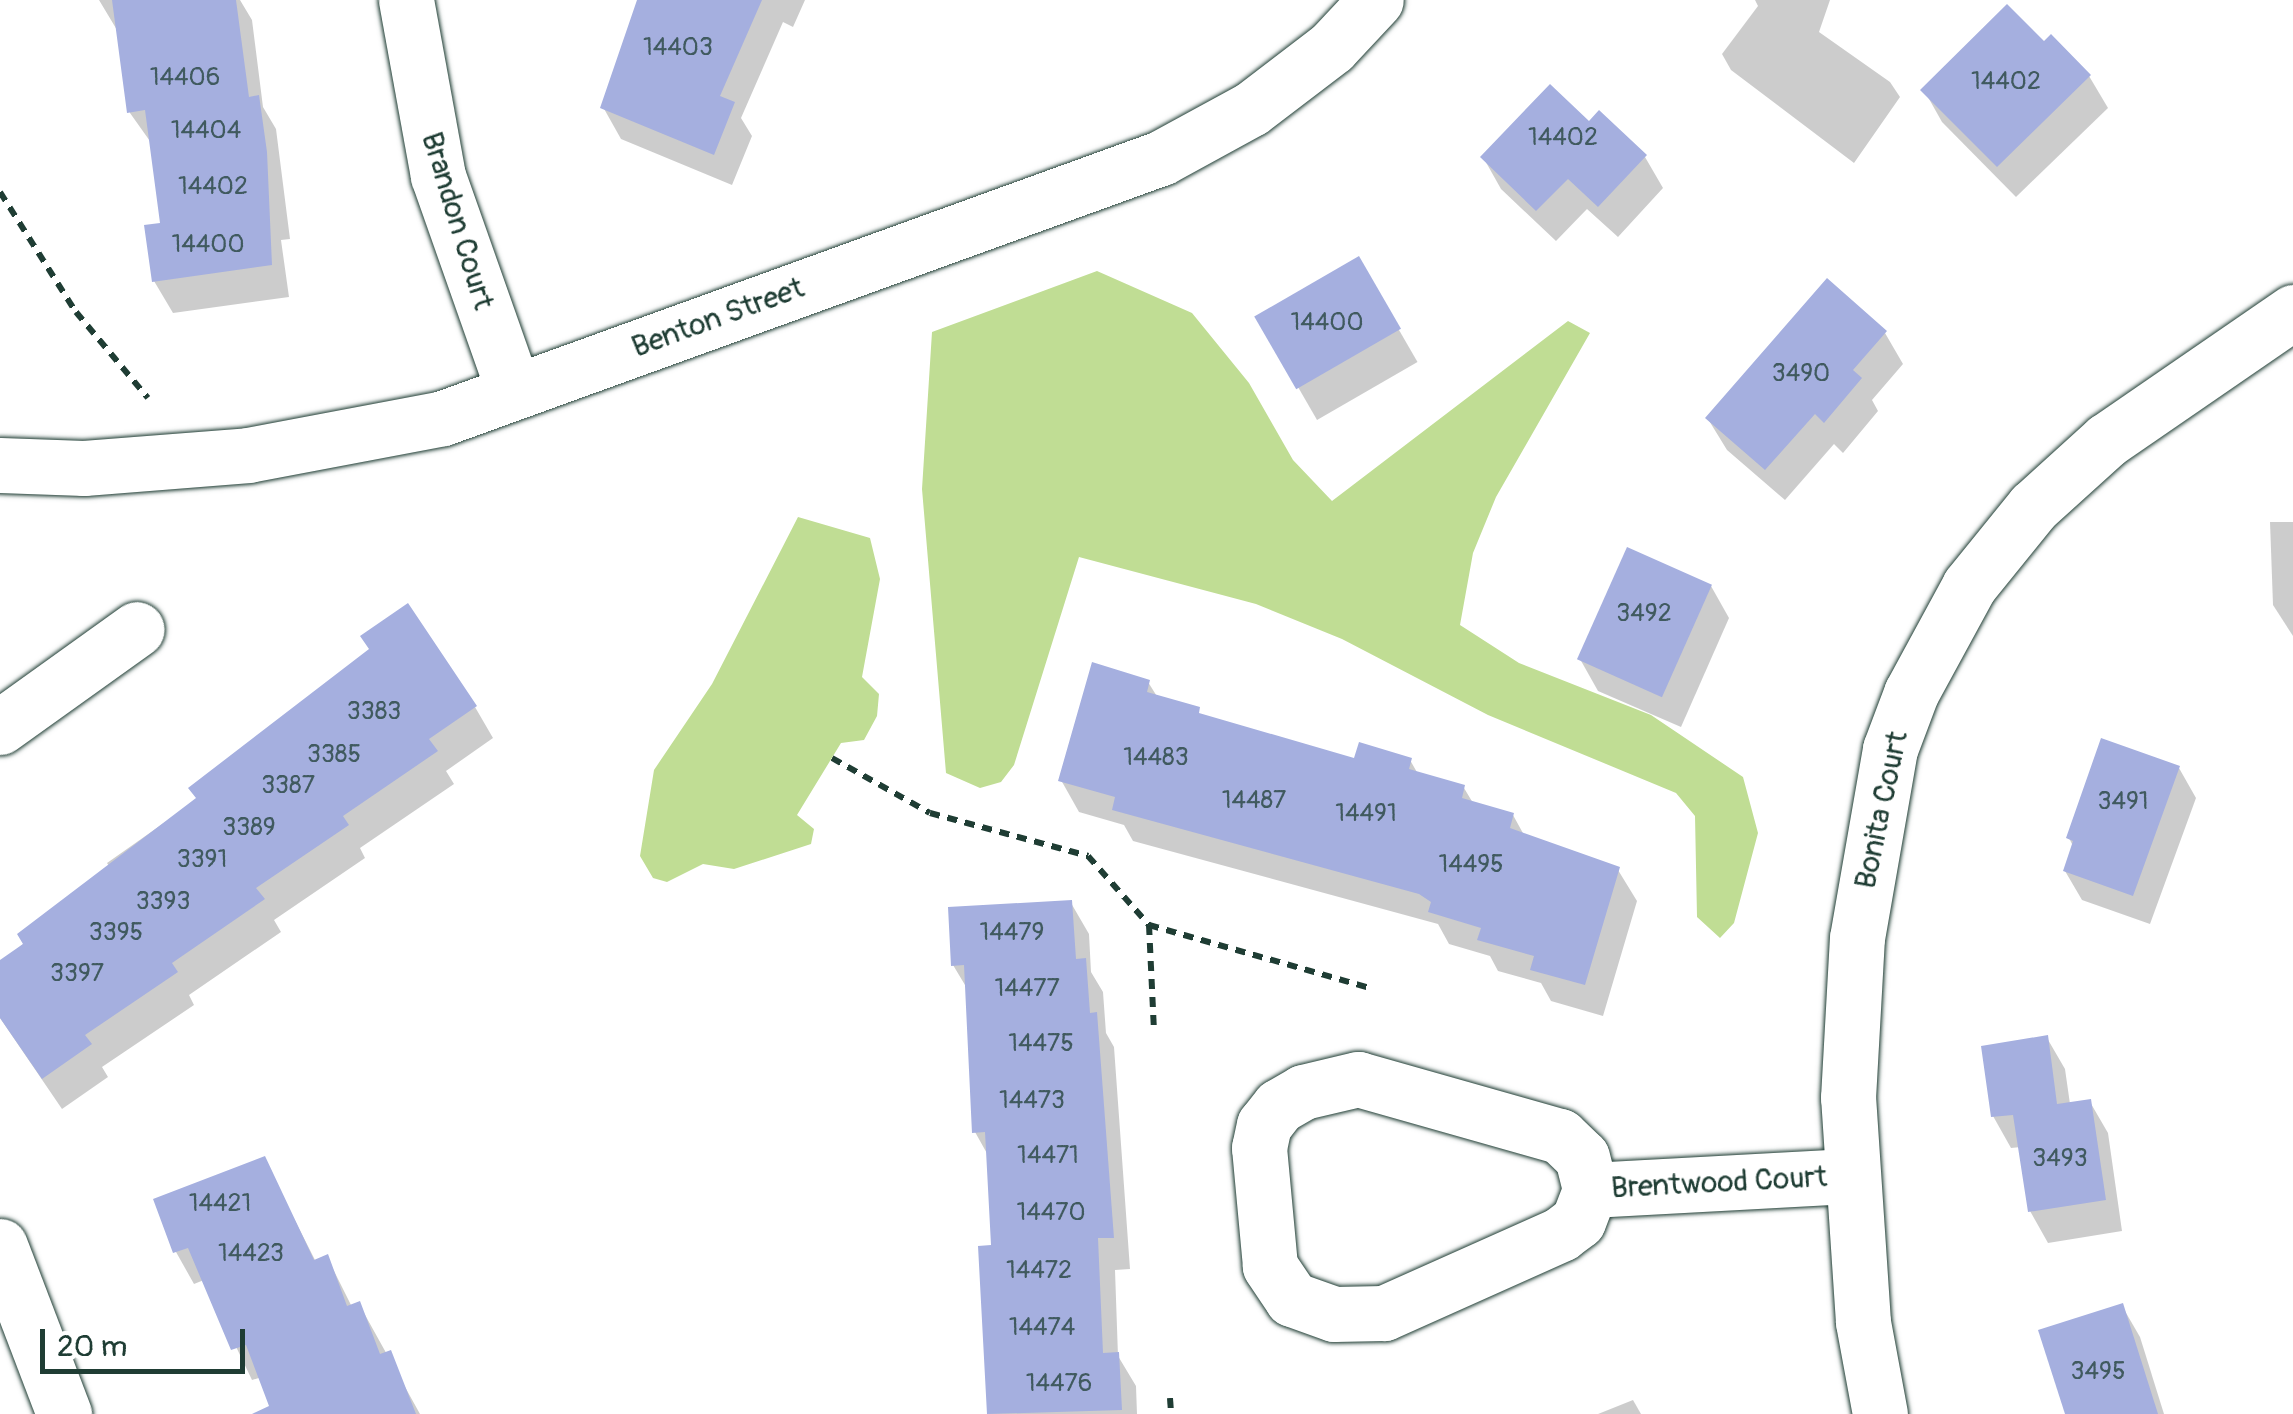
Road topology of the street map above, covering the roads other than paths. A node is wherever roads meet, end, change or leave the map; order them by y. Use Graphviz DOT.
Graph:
graph roads {
  1 [pos="1376,0"];
  2 [pos="417,16"];
  3 [pos="2293,312"];
  4 [pos="514,392"];
  5 [pos="0,465"];
  6 [pos="137,629"];
  7 [pos="0,728"];
  8 [pos="1849,1176"];
  9 [pos="1590,1190"];
  10 [pos="0,1246"];
  11 [pos="64,1414"];
  12 [pos="1880,1414"];
  1 -- 4 [label="street, Benton Street"];
  2 -- 4 [label="street, Brandon Court"];
  3 -- 8 [label="street, Bonita Court"];
  4 -- 5 [label="street, Benton Street"];
  6 -- 7 [label="street"];
  8 -- 9 [label="street, Brentwood Court"];
  8 -- 12 [label="street, Bonita Court"];
  9 -- 9 [label="street, Brentwood Court"];
  10 -- 11 [label="street"];
}
